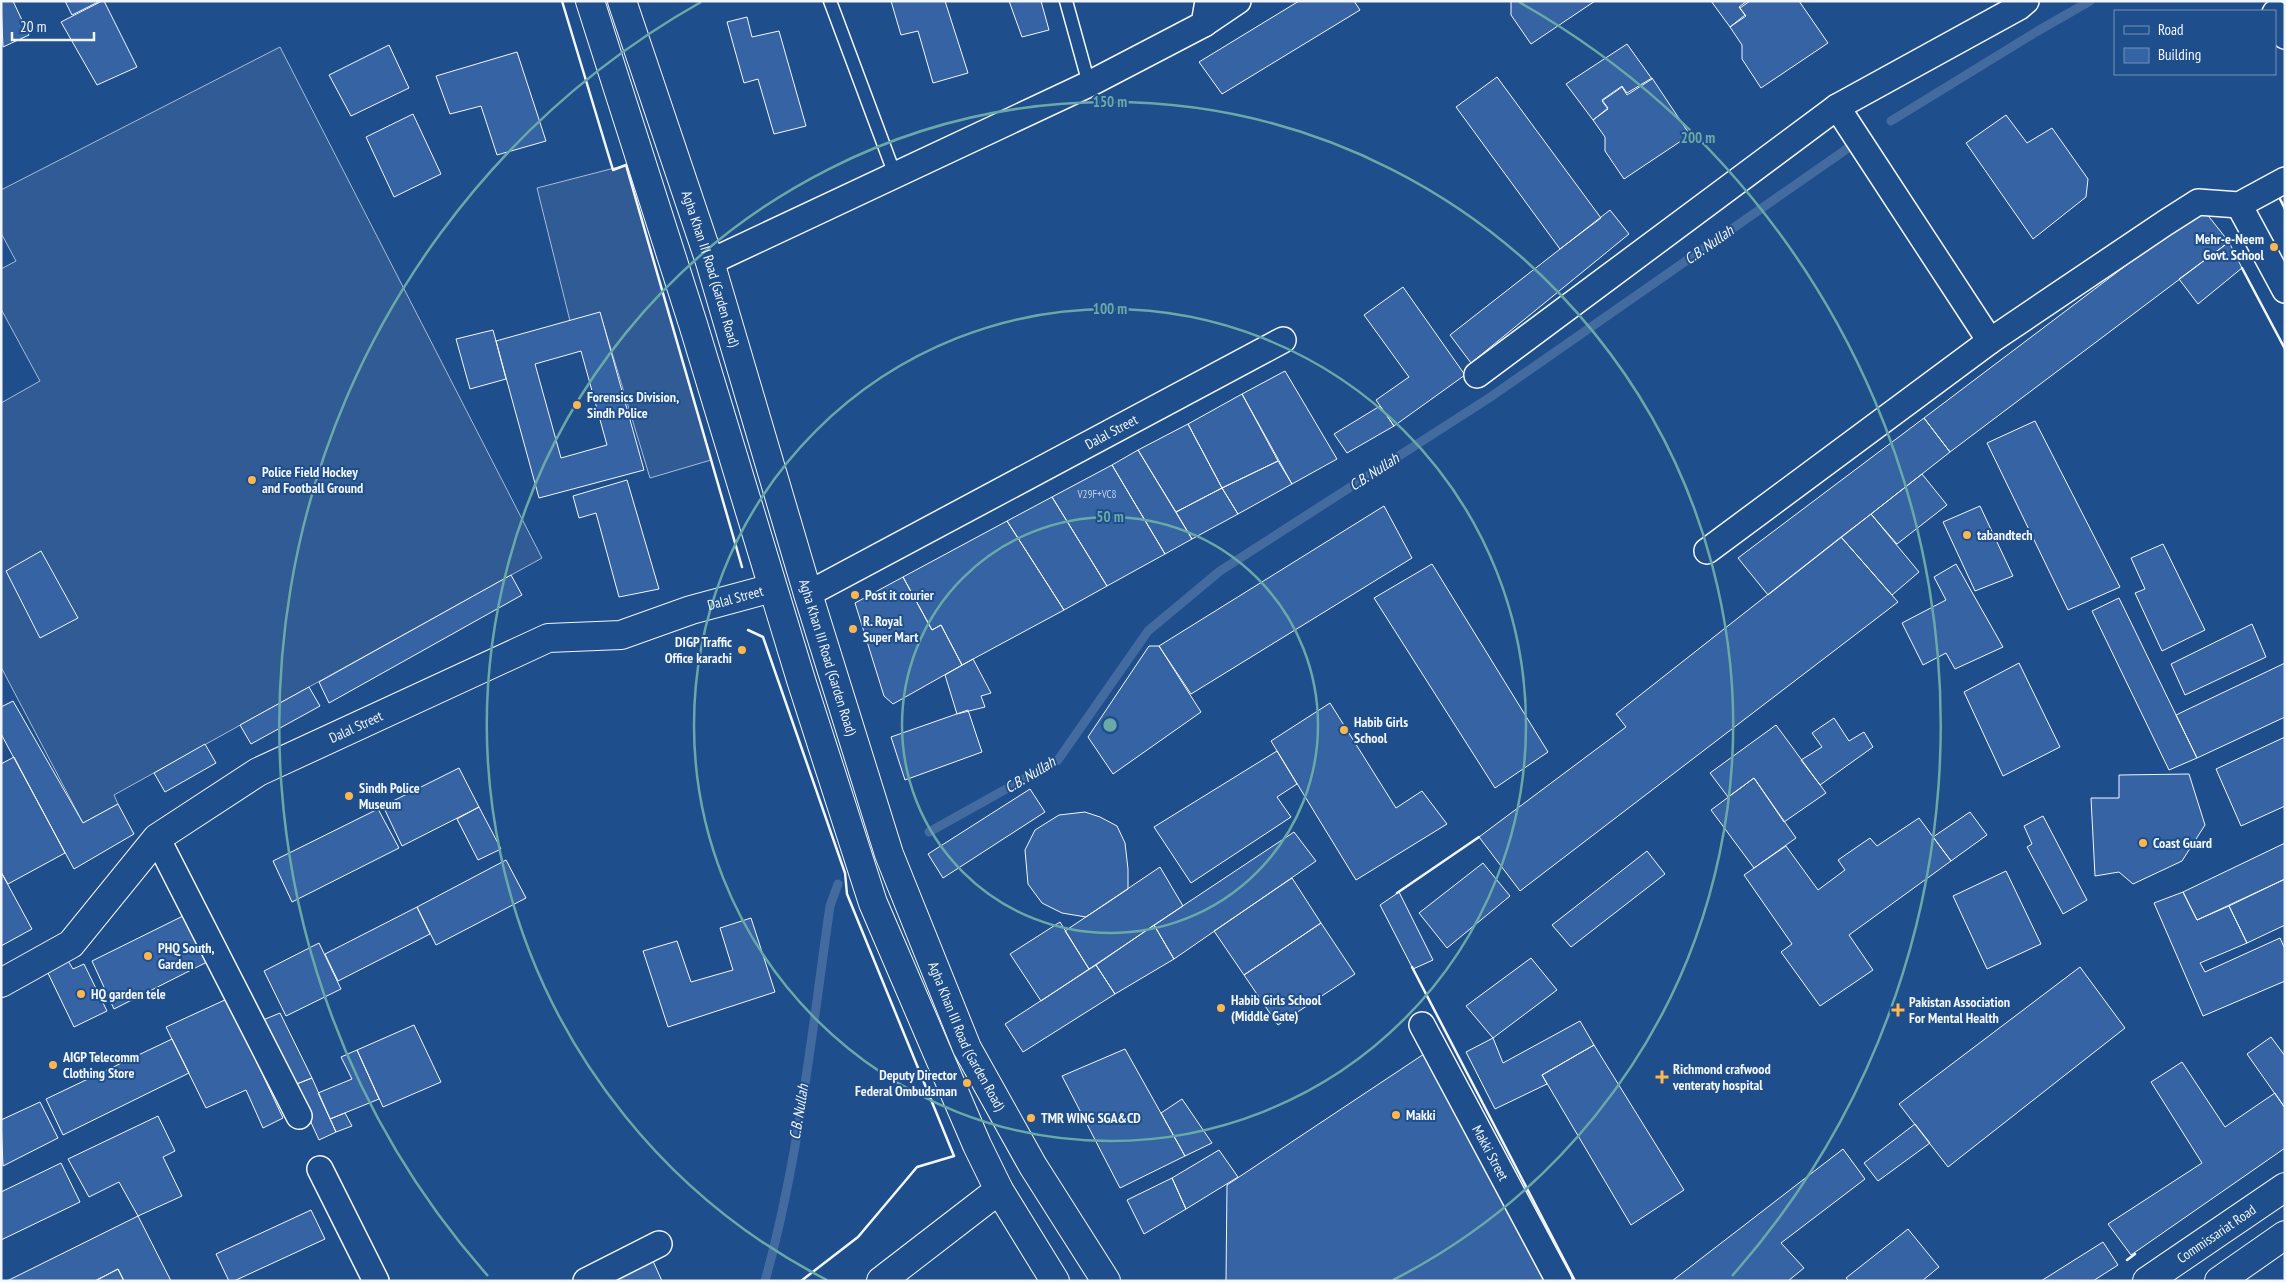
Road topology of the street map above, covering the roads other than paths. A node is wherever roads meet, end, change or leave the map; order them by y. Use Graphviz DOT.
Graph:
graph roads {
  1 [pos="590,1"];
  2 [pos="622,1"];
  3 [pos="830,1"];
  4 [pos="1066,1"];
  5 [pos="1238,1"];
  6 [pos="2026,1"];
  7 [pos="1206,13"];
  8 [pos="2276,16"];
  9 [pos="2285,36"];
  10 [pos="1089,84"];
  11 [pos="1837,107"];
  12 [pos="895,175"];
  13 [pos="2285,180"];
  14 [pos="2239,205"];
  15 [pos="710,262"];
  16 [pos="2285,290"];
  17 [pos="1283,340"];
  18 [pos="1990,341"];
  19 [pos="1477,375"];
  20 [pos="1707,551"];
  21 [pos="772,588"];
  22 [pos="808,594"];
  23 [pos="157,838"];
  24 [pos="1,983"];
  25 [pos="1422,1025"];
  26 [pos="299,1116"];
  27 [pos="320,1169"];
  28 [pos="2285,1187"];
  29 [pos="1000,1190"];
  30 [pos="2285,1235"];
  31 [pos="659,1244"];
  32 [pos="376,1281"];
  33 [pos="586,1281"];
  34 [pos="881,1281"];
  35 [pos="1055,1281"];
  36 [pos="1106,1281"];
  37 [pos="1559,1281"];
  38 [pos="2147,1281"];
  39 [pos="2219,1281"];
  1 -- 21 [label="main road"];
  2 -- 15 [label="main road, Agha Khan III Road (Garden Road)"];
  3 -- 12 [label="lane"];
  4 -- 10 [label="lane"];
  5 -- 7 [label="street"];
  6 -- 11 [label="street"];
  7 -- 10 [label="street"];
  8 -- 9 [label="street"];
  10 -- 12 [label="street"];
  11 -- 18 [label="street"];
  11 -- 19 [label="street"];
  12 -- 15 [label="street"];
  13 -- 14 [label="street"];
  14 -- 16 [label="street"];
  14 -- 18 [label="street"];
  15 -- 22 [label="main road, Agha Khan III Road (Garden Road)"];
  17 -- 22 [label="street, Dalal Street"];
  18 -- 20 [label="street"];
  21 -- 23 [label="main road, Dalal Street"];
  21 -- 29 [label="main road"];
  22 -- 36 [label="main road, Agha Khan III Road (Garden Road)"];
  23 -- 24 [label="main road, Dalal Street"];
  23 -- 26 [label="street"];
  25 -- 37 [label="street, Makki Street"];
  27 -- 32 [label="street"];
  28 -- 38 [label="main road, Commissariat Road"];
  29 -- 34 [label="main road"];
  29 -- 35 [label="main road"];
  30 -- 39 [label="main road"];
  31 -- 33 [label="street"];
}
